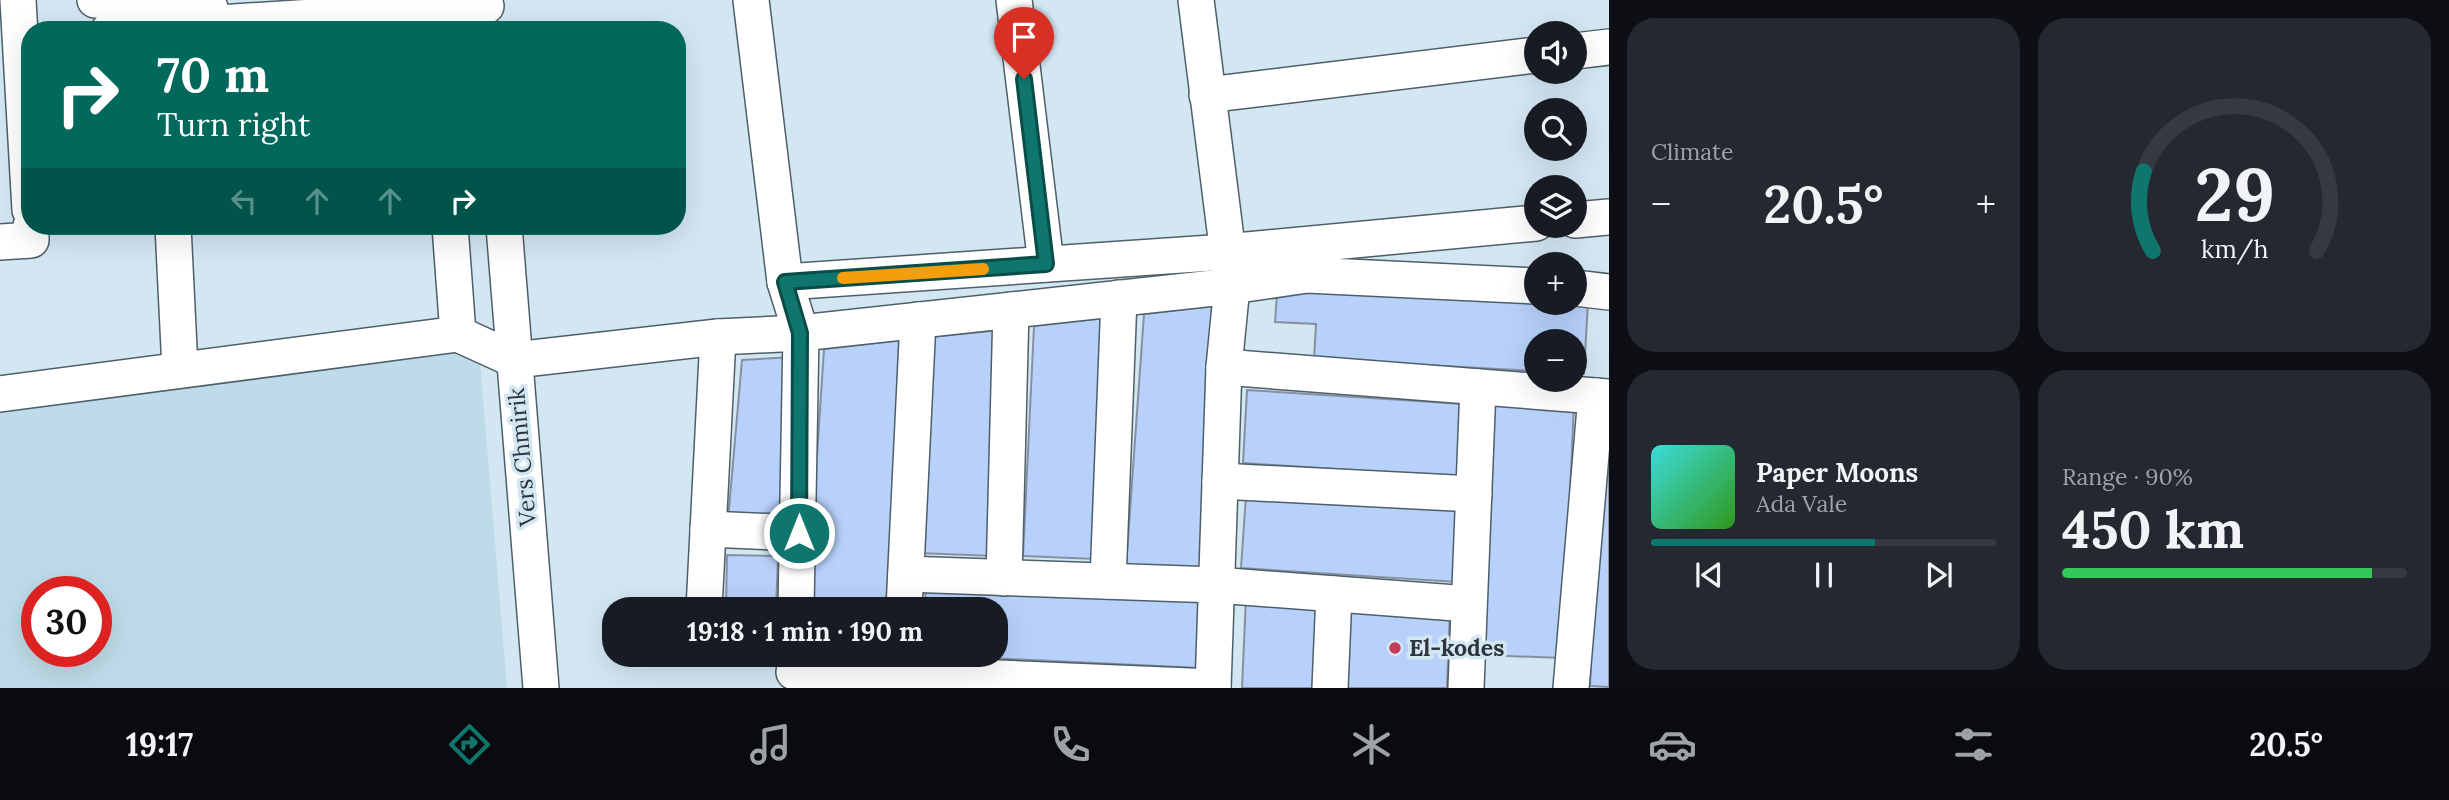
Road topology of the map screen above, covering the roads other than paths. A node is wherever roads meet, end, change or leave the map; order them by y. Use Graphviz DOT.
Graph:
graph roads {
  1 [pos="18,0"];
  2 [pos="95,0"];
  3 [pos="751,0"];
  4 [pos="1014,0"];
  5 [pos="1196,0"];
  6 [pos="292,9"];
  7 [pos="487,12"];
  8 [pos="433,13"];
  9 [pos="162,15"];
  10 [pos="140,21"];
  11 [pos="17,35"];
  12 [pos="1609,47"];
  13 [pos="1587,50"];
  14 [pos="1524,56"];
  15 [pos="21,89"];
  16 [pos="1207,95"];
  17 [pos="1609,217"];
  18 [pos="1587,219"];
  19 [pos="1524,224"];
  20 [pos="32,235"];
  21 [pos="173,235"];
  22 [pos="451,235"];
  23 [pos="505,235"];
  24 [pos="0,242"];
  25 [pos="1226,251"];
  26 [pos="1046,264"];
  27 [pos="785,282"];
  28 [pos="1524,285"];
  29 [pos="1232,286"];
  30 [pos="1587,289"];
  31 [pos="1609,292"];
  32 [pos="1119,298"];
  33 [pos="1011,310"];
  34 [pos="918,320"];
  35 [pos="800,333"];
  36 [pos="458,334"];
  37 [pos="718,337"];
  38 [pos="514,360"];
  39 [pos="1224,367"];
  40 [pos="180,369"];
  41 [pos="1478,387"];
  42 [pos="0,394"];
  43 [pos="1603,397"];
  44 [pos="1220,481"];
  45 [pos="1474,494"];
  46 [pos="708,529"];
  47 [pos="799,533"];
  48 [pos="906,574"];
  49 [pos="1004,578"];
  50 [pos="1108,581"];
  51 [pos="1216,585"];
  52 [pos="1334,594"];
  53 [pos="705,597"];
  54 [pos="796,597"];
  55 [pos="905,597"];
  56 [pos="1469,604"];
  57 [pos="794,672"];
  58 [pos="901,672"];
  59 [pos="1213,687"];
  60 [pos="541,688"];
  61 [pos="1330,688"];
  62 [pos="1466,688"];
  63 [pos="1571,688"];
  1 -- 11 [label="street"];
  2 -- 9 [label="street"];
  3 -- 27 [label="street"];
  4 -- 26 [label="street"];
  5 -- 16 [label="street"];
  6 -- 8 [label="street"];
  6 -- 9 [label="street"];
  7 -- 8 [label="street"];
  9 -- 10 [label="street"];
  11 -- 15 [label="street"];
  12 -- 13 [label="street"];
  14 -- 16 [label="street"];
  16 -- 25 [label="street"];
  17 -- 18 [label="street"];
  19 -- 25 [label="street"];
  20 -- 24 [label="street"];
  21 -- 40 [label="street"];
  22 -- 36 [label="street"];
  23 -- 38 [label="street, Vers Chmirik"];
  25 -- 26 [label="street"];
  25 -- 29 [label="street"];
  26 -- 27 [label="street"];
  27 -- 35 [label="street"];
  28 -- 29 [label="street"];
  29 -- 32 [label="street"];
  29 -- 39 [label="street"];
  30 -- 31 [label="street"];
  32 -- 33 [label="street"];
  32 -- 50 [label="street"];
  33 -- 34 [label="street"];
  33 -- 49 [label="street"];
  34 -- 35 [label="street"];
  34 -- 48 [label="street"];
  35 -- 37 [label="street"];
  35 -- 47 [label="street"];
  36 -- 38 [label="street"];
  36 -- 40 [label="street"];
  37 -- 38 [label="street"];
  37 -- 46 [label="street"];
  38 -- 60 [label="street, Vers Chmirik"];
  39 -- 41 [label="street"];
  39 -- 44 [label="street"];
  40 -- 42 [label="street"];
  41 -- 43 [label="street"];
  41 -- 45 [label="street"];
  43 -- 63 [label="street"];
  44 -- 45 [label="street"];
  44 -- 51 [label="street"];
  45 -- 56 [label="street"];
  46 -- 47 [label="street"];
  46 -- 53 [label="street"];
  47 -- 54 [label="street"];
  48 -- 49 [label="street"];
  48 -- 55 [label="street"];
  49 -- 50 [label="street"];
  50 -- 51 [label="street"];
  51 -- 52 [label="street"];
  51 -- 59 [label="street"];
  52 -- 56 [label="street"];
  52 -- 61 [label="street"];
  56 -- 62 [label="street"];
  57 -- 58 [label="street"];
  58 -- 59 [label="street"];
}
